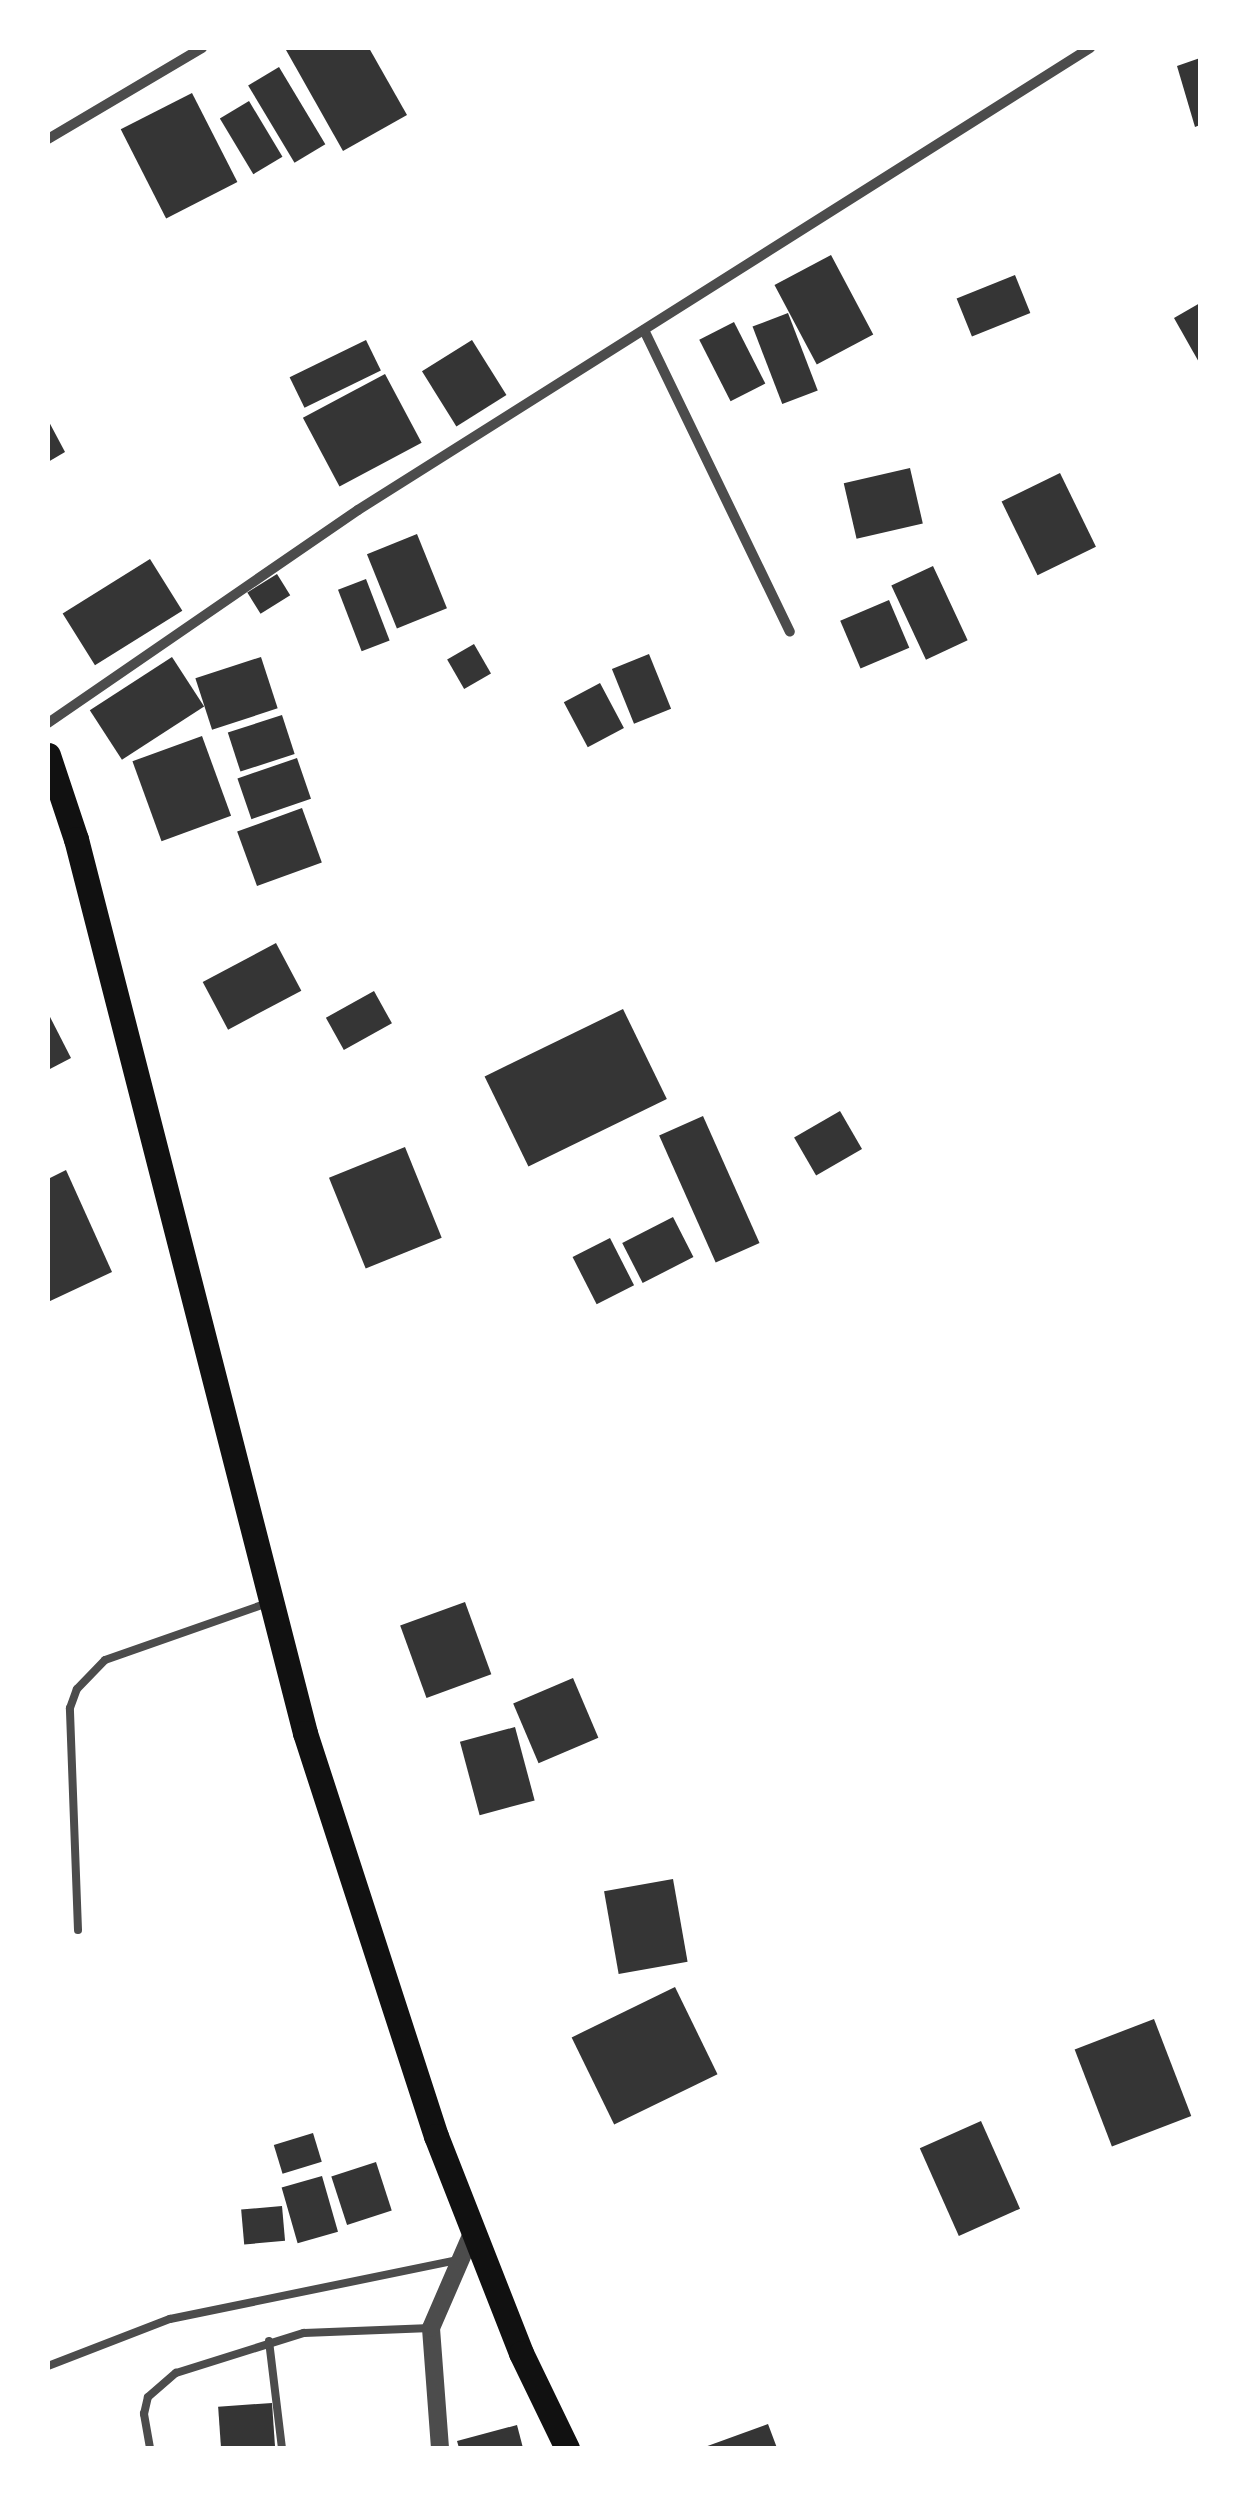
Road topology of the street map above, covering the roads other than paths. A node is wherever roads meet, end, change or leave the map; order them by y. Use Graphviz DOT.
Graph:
graph roads {
  1 [pos="202,48"];
  2 [pos="1090,48"];
  3 [pos="48,140"];
  4 [pos="644,330"];
  5 [pos="790,632"];
  6 [pos="48,723"];
  7 [pos="48,755"];
  8 [pos="269,1602"];
  9 [pos="78,1930"];
  10 [pos="473,2231"];
  11 [pos="460,2260"];
  12 [pos="431,2328"];
  13 [pos="269,2342"];
  14 [pos="48,2366"];
  15 [pos="150,2448"];
  16 [pos="282,2448"];
  17 [pos="440,2448"];
  18 [pos="566,2448"];
  1 -- 3 [label="street"];
  2 -- 4 [label="street"];
  4 -- 5 [label="street"];
  4 -- 6 [label="street"];
  7 -- 8 [label="main road"];
  8 -- 9 [label="lane"];
  8 -- 10 [label="main road"];
  10 -- 11 [label="street"];
  10 -- 18 [label="main road"];
  11 -- 12 [label="street"];
  11 -- 14 [label="lane"];
  12 -- 13 [label="lane"];
  12 -- 17 [label="street"];
  13 -- 15 [label="lane"];
  13 -- 16 [label="lane"];
}
